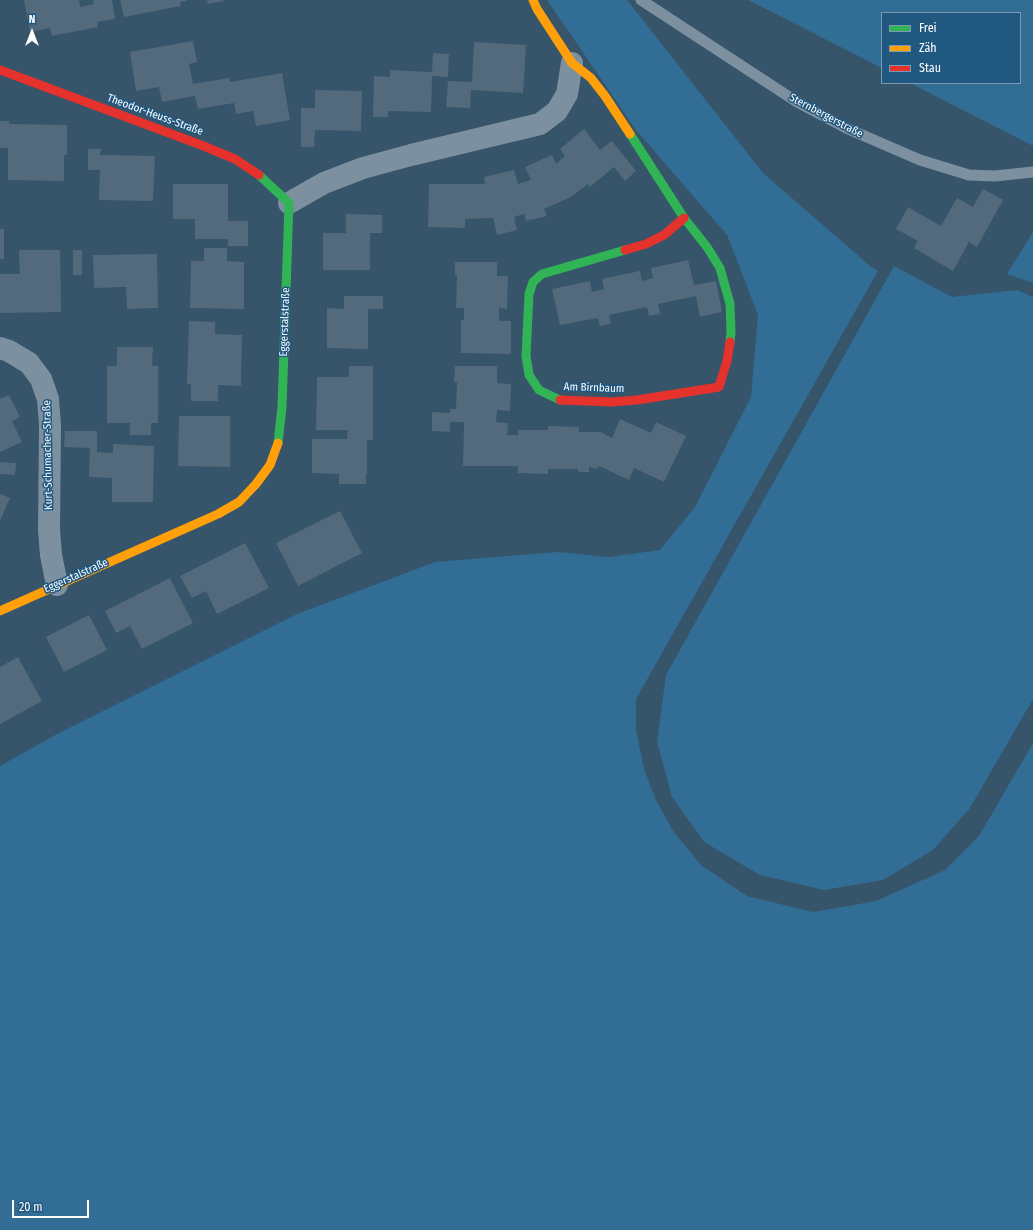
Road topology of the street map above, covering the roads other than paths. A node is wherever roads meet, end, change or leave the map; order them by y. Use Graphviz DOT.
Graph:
graph roads {
  1 [pos="533,0"];
  2 [pos="640,0"];
  3 [pos="572,63"];
  4 [pos="0,70"];
  5 [pos="1033,172"];
  6 [pos="289,203"];
  7 [pos="684,218"];
  8 [pos="0,348"];
  9 [pos="57,585"];
  10 [pos="0,611"];
  1 -- 3 [label="street"];
  2 -- 5 [label="lane, Sternbergerstraße"];
  3 -- 6 [label="street"];
  3 -- 7 [label="street, Am Birnbaum"];
  4 -- 6 [label="street, Theodor-Heuss-Straße"];
  6 -- 9 [label="street, Eggerstalstraße"];
  7 -- 7 [label="street, Am Birnbaum"];
  8 -- 9 [label="street, Kurt-Schumacher-Straße"];
  9 -- 10 [label="street, Eggerstalstraße"];
}
